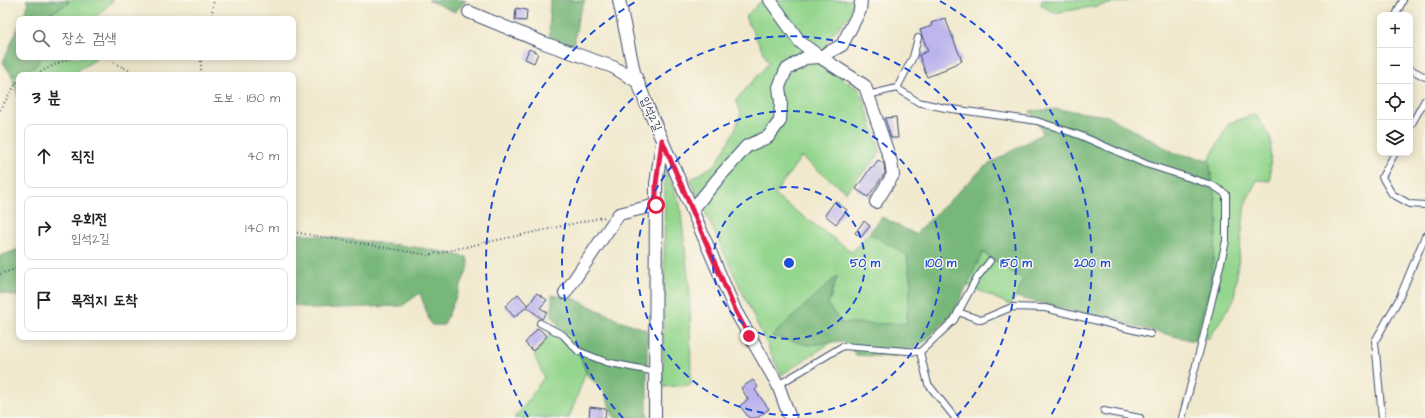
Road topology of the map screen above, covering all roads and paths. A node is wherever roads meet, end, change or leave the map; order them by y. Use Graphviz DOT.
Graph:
graph roads {
  1 [pos="214,0"];
  2 [pos="619,0"];
  3 [pos="770,0"];
  4 [pos="861,0"];
  5 [pos="1403,0"];
  6 [pos="468,12"];
  7 [pos="1397,12"];
  8 [pos="211,16"];
  9 [pos="918,38"];
  10 [pos="820,57"];
  11 [pos="66,60"];
  12 [pos="109,60"];
  13 [pos="201,60"];
  14 [pos="1413,71"];
  15 [pos="40,72"];
  16 [pos="132,72"];
  17 [pos="201,72"];
  18 [pos="1425,77"];
  19 [pos="638,82"];
  20 [pos="16,84"];
  21 [pos="897,88"];
  22 [pos="868,95"];
  23 [pos="1425,100"];
  24 [pos="0,110"];
  25 [pos="1413,122"];
  26 [pos="662,140"];
  27 [pos="1393,156"];
  28 [pos="876,202"];
  29 [pos="656,205"];
  30 [pos="1425,205"];
  31 [pos="692,210"];
  32 [pos="619,214"];
  33 [pos="296,233"];
  34 [pos="1425,236"];
  35 [pos="990,261"];
  36 [pos="16,269"];
  37 [pos="0,274"];
  38 [pos="565,293"];
  39 [pos="958,312"];
  40 [pos="540,323"];
  41 [pos="1150,334"];
  42 [pos="920,352"];
  43 [pos="656,372"];
  44 [pos="778,385"];
  45 [pos="1104,411"];
  46 [pos="655,418"];
  47 [pos="790,418"];
  48 [pos="955,418"];
  49 [pos="1140,418"];
  50 [pos="1182,418"];
  51 [pos="1382,418"];
  1 -- 8 [label="path"];
  2 -- 19 [label="street, 입석2길"];
  3 -- 10 [label="street"];
  4 -- 10 [label="street"];
  5 -- 7 [label="lane"];
  6 -- 19 [label="street"];
  9 -- 21 [label="lane"];
  10 -- 22 [label="street"];
  10 -- 31 [label="street"];
  11 -- 15 [label="path"];
  12 -- 16 [label="path"];
  13 -- 17 [label="path"];
  14 -- 18 [label="lane"];
  19 -- 26 [label="street, 입석2길"];
  20 -- 24 [label="path"];
  21 -- 22 [label="lane"];
  21 -- 50 [label="lane"];
  22 -- 28 [label="street"];
  23 -- 25 [label="lane"];
  26 -- 29 [label="street"];
  26 -- 31 [label="street, 입석2길"];
  27 -- 30 [label="lane"];
  29 -- 32 [label="street"];
  29 -- 43 [label="street"];
  31 -- 44 [label="street, 입석2길"];
  32 -- 33 [label="path"];
  32 -- 38 [label="street"];
  34 -- 51 [label="lane"];
  35 -- 39 [label="lane"];
  36 -- 37 [label="path"];
  39 -- 41 [label="lane"];
  39 -- 42 [label="lane"];
  40 -- 43 [label="lane"];
  42 -- 44 [label="lane"];
  42 -- 48 [label="lane"];
  43 -- 46 [label="street"];
  44 -- 47 [label="street, 입석2길"];
  45 -- 49 [label="lane"];
}
